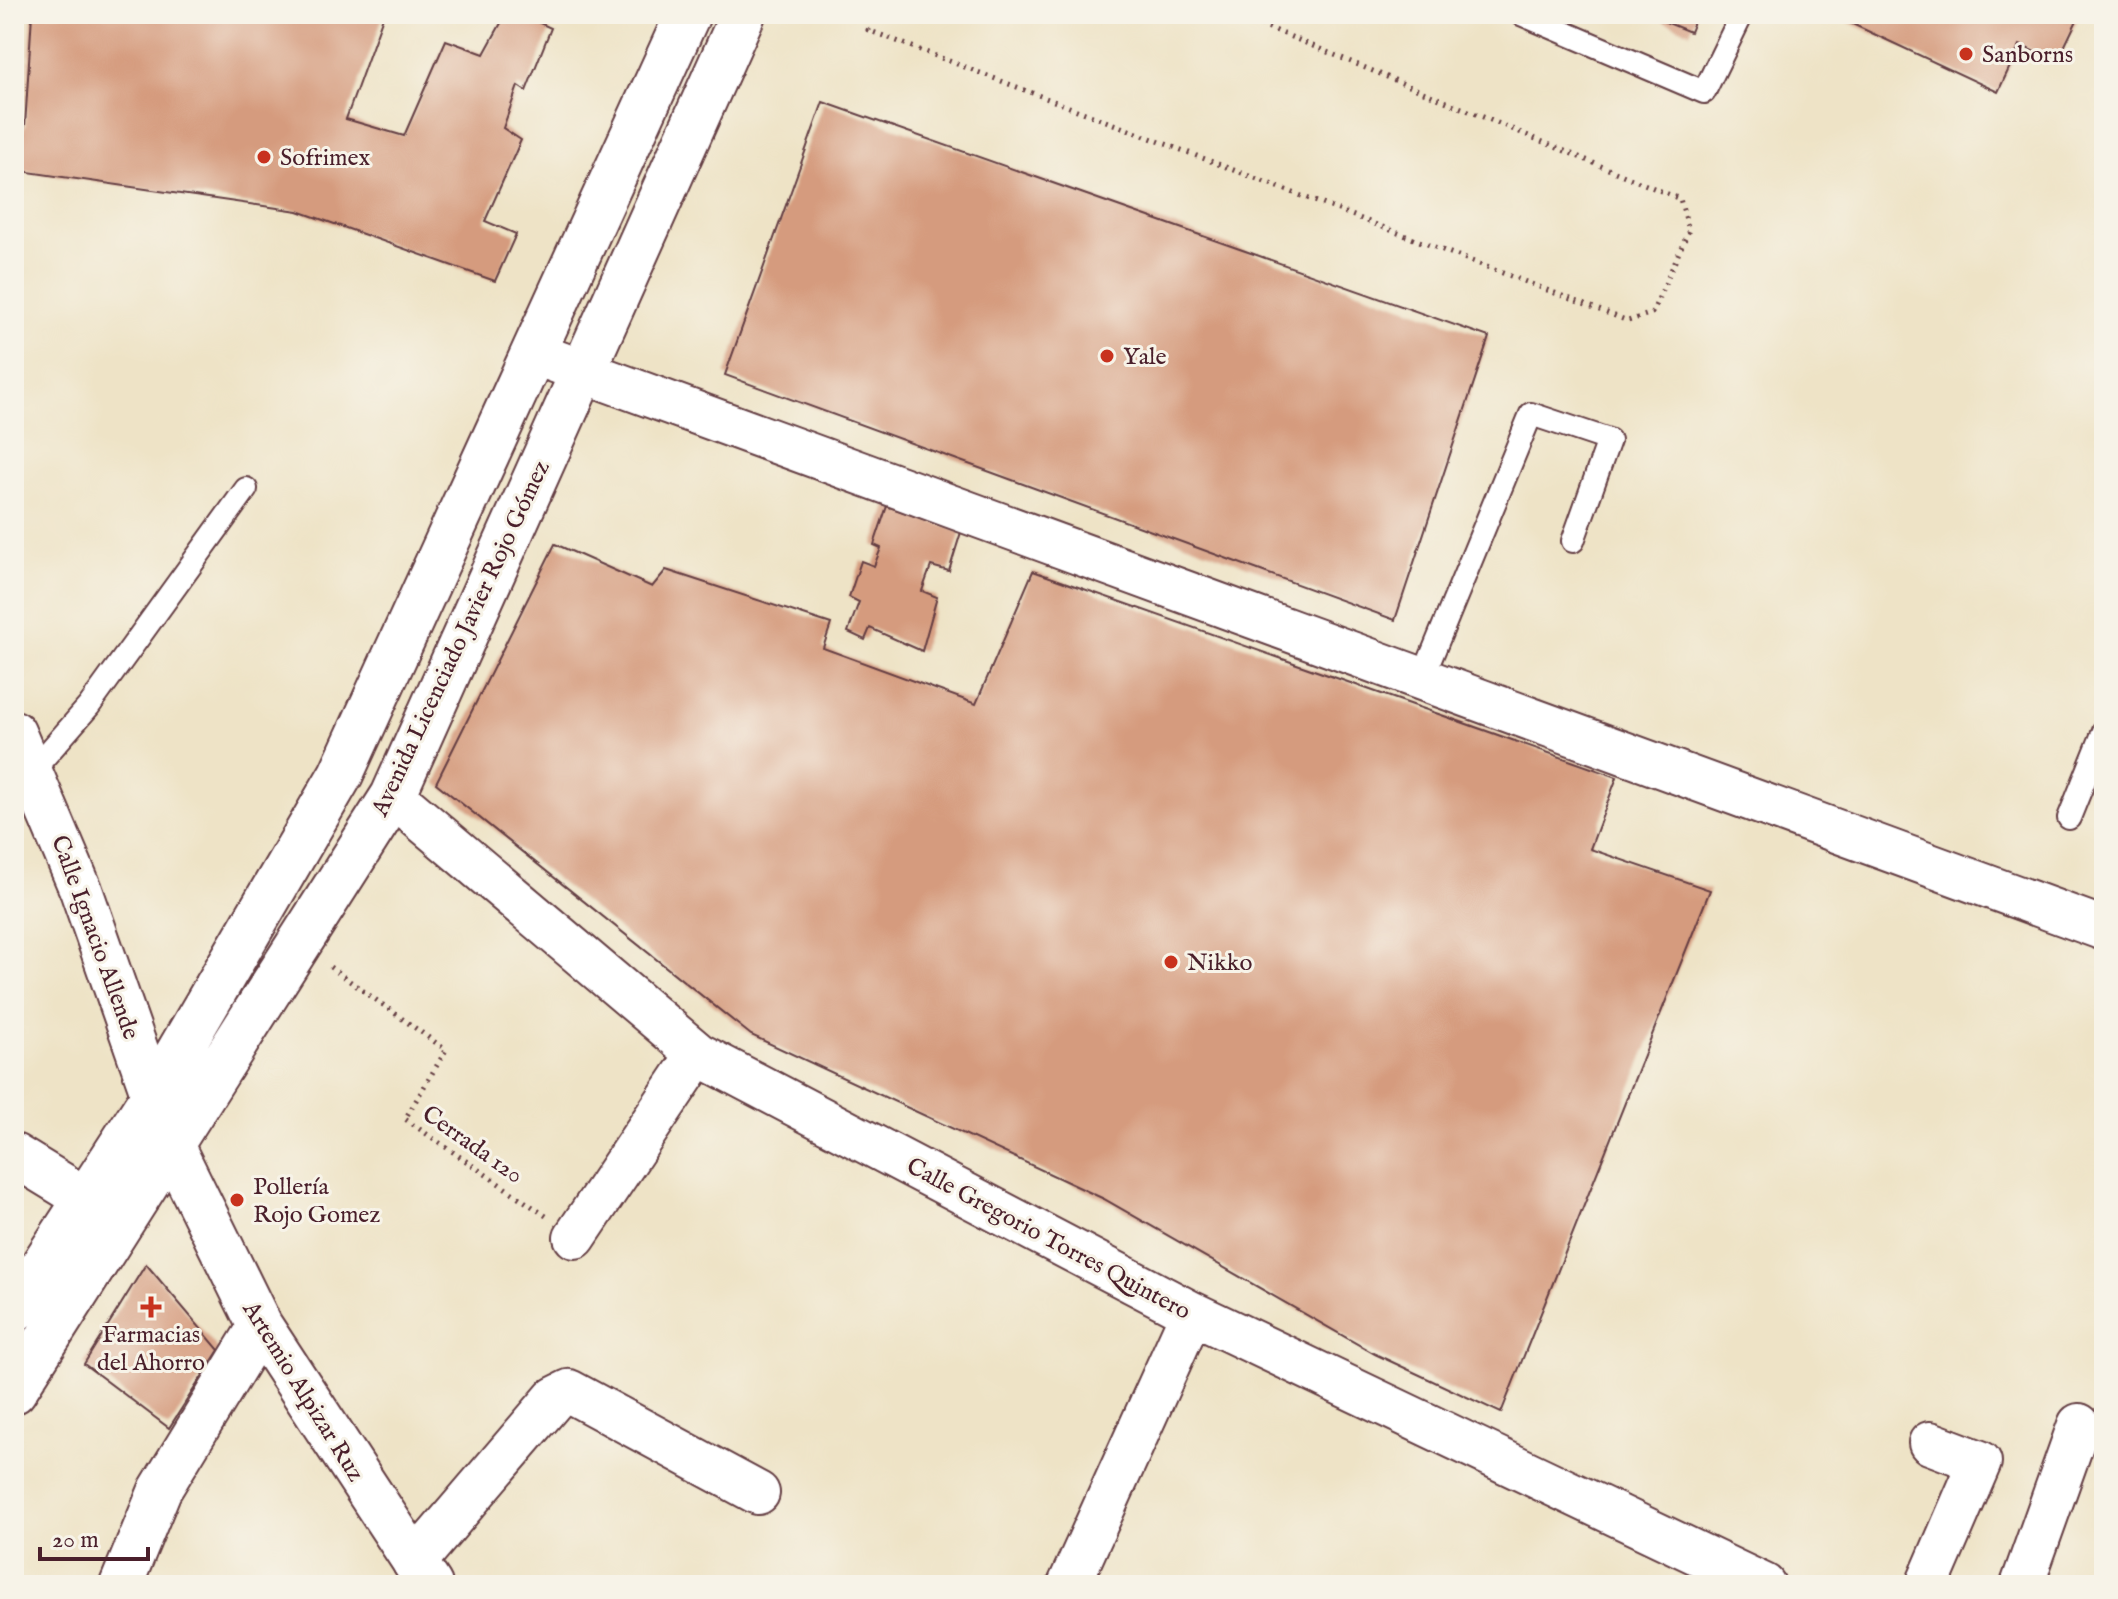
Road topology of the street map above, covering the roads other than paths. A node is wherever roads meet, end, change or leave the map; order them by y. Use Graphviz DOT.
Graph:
graph roads {
  1 [pos="688,14"];
  2 [pos="743,14"];
  3 [pos="1521,14"];
  4 [pos="1742,14"];
  5 [pos="533,353"];
  6 [pos="581,372"];
  7 [pos="246,489"];
  8 [pos="1573,541"];
  9 [pos="1422,679"];
  10 [pos="2104,731"];
  11 [pos="14,732"];
  12 [pos="33,770"];
  13 [pos="393,796"];
  14 [pos="2069,818"];
  15 [pos="2104,929"];
  16 [pos="698,1054"];
  17 [pos="153,1096"];
  18 [pos="171,1145"];
  19 [pos="14,1155"];
  20 [pos="86,1199"];
  21 [pos="575,1237"];
  22 [pos="14,1310"];
  23 [pos="1192,1313"];
  24 [pos="260,1326"];
  25 [pos="14,1391"];
  26 [pos="2079,1425"];
  27 [pos="1930,1443"];
  28 [pos="758,1493"];
  29 [pos="422,1574"];
  30 [pos="121,1585"];
  31 [pos="1069,1585"];
  32 [pos="1764,1585"];
  33 [pos="1927,1585"];
  34 [pos="2022,1585"];
  1 -- 5 [label="main road"];
  2 -- 6 [label="main road, Avenida Licenciado Javier Rojo Gómez"];
  3 -- 4 [label="lane"];
  5 -- 6 [label="street"];
  5 -- 17 [label="main road"];
  6 -- 9 [label="street"];
  6 -- 13 [label="main road, Avenida Licenciado Javier Rojo Gómez"];
  7 -- 12 [label="lane"];
  8 -- 9 [label="lane"];
  9 -- 15 [label="street"];
  10 -- 14 [label="lane"];
  11 -- 12 [label="street, Calle Ignacio Allende"];
  12 -- 17 [label="street, Calle Ignacio Allende"];
  13 -- 16 [label="street, Calle Gregorio Torres Quintero"];
  13 -- 18 [label="main road, Avenida Licenciado Javier Rojo Gómez"];
  16 -- 21 [label="street"];
  16 -- 23 [label="street, Calle Gregorio Torres Quintero"];
  17 -- 18 [label="main road, Calle Ignacio Allende"];
  17 -- 20 [label="main road"];
  18 -- 24 [label="main road, Artemio Alpizar Ruz"];
  18 -- 25 [label="main road, Avenida Licenciado Javier Rojo Gómez"];
  19 -- 20 [label="street"];
  20 -- 22 [label="main road"];
  23 -- 31 [label="street"];
  23 -- 32 [label="street, Calle Gregorio Torres Quintero"];
  24 -- 29 [label="main road, Artemio Alpizar Ruz"];
  24 -- 30 [label="street"];
  26 -- 34 [label="street"];
  27 -- 33 [label="street"];
  28 -- 29 [label="street"];
}
